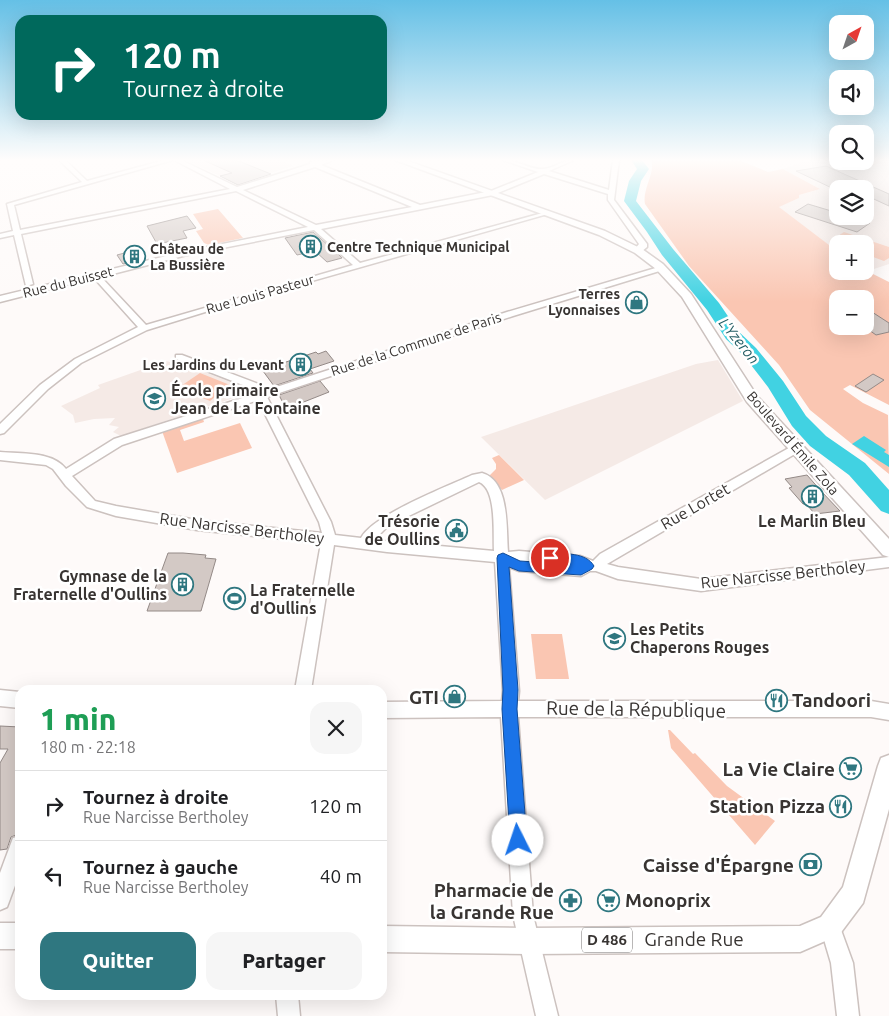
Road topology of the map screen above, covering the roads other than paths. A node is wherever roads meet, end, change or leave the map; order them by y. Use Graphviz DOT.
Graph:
graph roads {
  1 [pos="11,207"];
  2 [pos="145,207"];
  3 [pos="275,207"];
  4 [pos="533,207"];
  5 [pos="615,207"];
  6 [pos="421,208"];
  7 [pos="548,213"];
  8 [pos="316,228"];
  9 [pos="16,233"];
  10 [pos="0,236"];
  11 [pos="638,250"];
  12 [pos="359,266"];
  13 [pos="662,269"];
  14 [pos="95,275"];
  15 [pos="29,284"];
  16 [pos="0,300"];
  17 [pos="144,328"];
  18 [pos="179,357"];
  19 [pos="261,394"];
  20 [pos="0,430"];
  21 [pos="796,448"];
  22 [pos="0,456"];
  23 [pos="64,475"];
  24 [pos="328,539"];
  25 [pos="366,543"];
  26 [pos="889,550"];
  27 [pos="503,558"];
  28 [pos="889,562"];
  29 [pos="592,566"];
  30 [pos="304,685"];
  31 [pos="0,698"];
  32 [pos="15,700"];
  33 [pos="509,709"];
  34 [pos="387,710"];
  35 [pos="889,712"];
  36 [pos="889,766"];
  37 [pos="15,859"];
  38 [pos="0,900"];
  39 [pos="830,926"];
  40 [pos="0,936"];
  41 [pos="15,936"];
  42 [pos="387,939"];
  43 [pos="528,941"];
  44 [pos="287,1000"];
  45 [pos="289,1016"];
  46 [pos="547,1016"];
  47 [pos="848,1016"];
  1 -- 9 [label="street"];
  2 -- 9 [label="street"];
  3 -- 8 [label="street"];
  4 -- 7 [label="main road, Boulevard Émile Zola"];
  5 -- 11 [label="street"];
  6 -- 8 [label="street, Rue du Buisset"];
  7 -- 11 [label="main road, Boulevard Émile Zola"];
  7 -- 12 [label="street, Rue Louis Pasteur"];
  8 -- 12 [label="street"];
  8 -- 14 [label="street, Rue du Buisset"];
  9 -- 10 [label="street"];
  9 -- 15 [label="street"];
  11 -- 13 [label="main road, Boulevard Émile Zola"];
  12 -- 17 [label="street, Rue Louis Pasteur"];
  13 -- 19 [label="street, Rue de la Commune de Paris"];
  13 -- 21 [label="main road, Boulevard Émile Zola"];
  14 -- 16 [label="street, Rue du Buisset"];
  14 -- 17 [label="street"];
  17 -- 20 [label="street, Rue Louis Pasteur"];
  18 -- 19 [label="street"];
  19 -- 23 [label="street, Rue de la Commune de Paris"];
  19 -- 24 [label="street"];
  21 -- 26 [label="main road, Boulevard Émile Zola"];
  21 -- 29 [label="street, Rue Lortet"];
  22 -- 23 [label="street, Rue Narcisse Bertholey"];
  23 -- 24 [label="street, Rue Narcisse Bertholey"];
  24 -- 25 [label="street, Rue Narcisse Bertholey"];
  24 -- 30 [label="street"];
  25 -- 27 [label="street, Rue Narcisse Bertholey"];
  25 -- 27 [label="street"];
  27 -- 29 [label="street, Rue Narcisse Bertholey"];
  27 -- 33 [label="street"];
  28 -- 29 [label="street, Rue Narcisse Bertholey"];
  31 -- 32 [label="street"];
  33 -- 34 [label="street, Rue de la République"];
  33 -- 35 [label="street, Rue de la République"];
  33 -- 43 [label="street"];
  36 -- 39 [label="main road, Grande Rue / D 486"];
  37 -- 38 [label="street"];
  39 -- 43 [label="main road, Grande Rue / D 486"];
  39 -- 47 [label="street"];
  40 -- 41 [label="main road"];
  42 -- 43 [label="main road, Grande Rue / D 486"];
  43 -- 46 [label="street"];
  44 -- 45 [label="street"];
}
